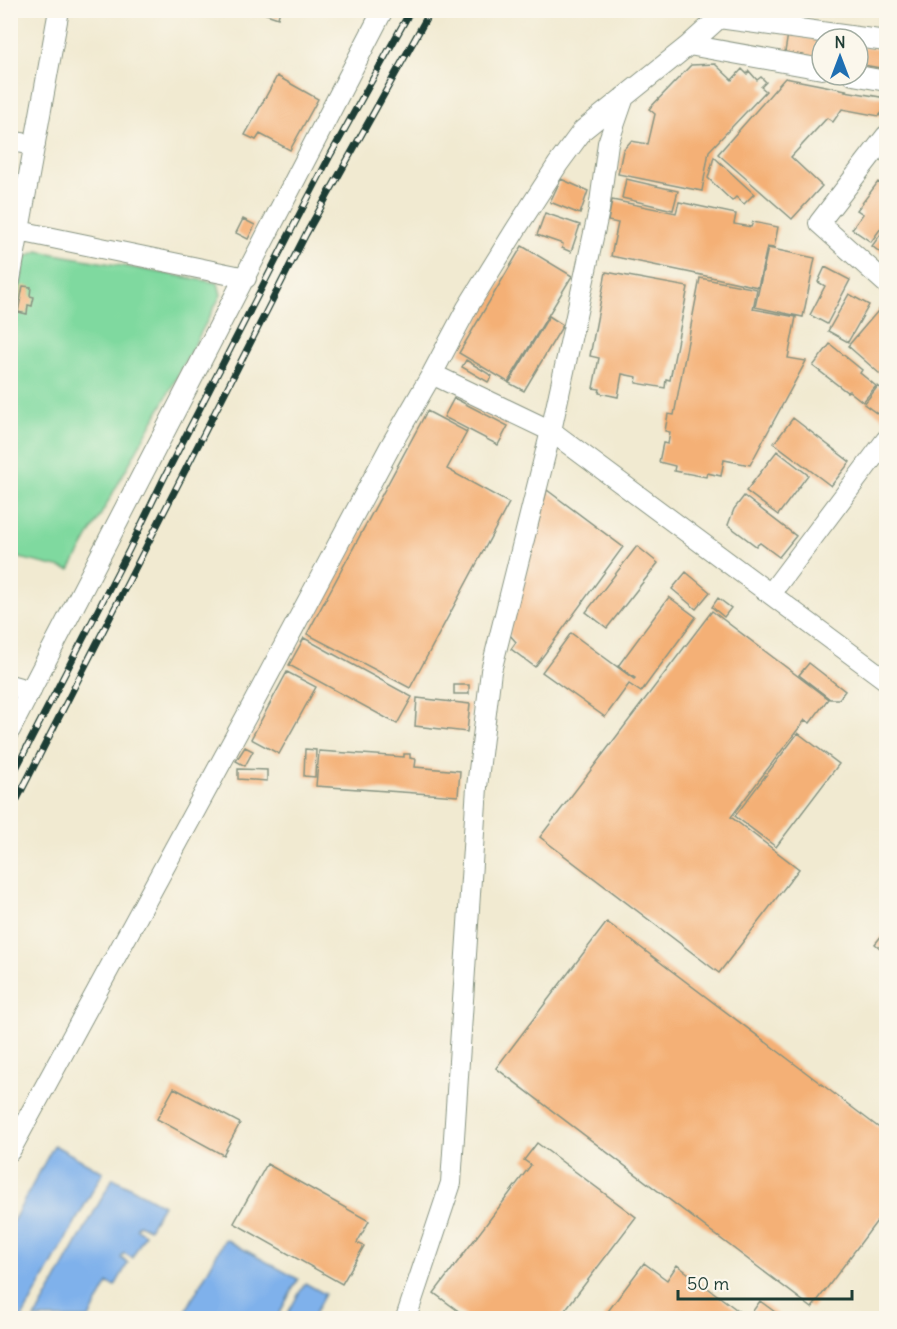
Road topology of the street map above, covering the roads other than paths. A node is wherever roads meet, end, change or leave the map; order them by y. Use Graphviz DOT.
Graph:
graph roads {
  1 [pos="59,10"];
  2 [pos="383,10"];
  3 [pos="722,14"];
  4 [pos="886,41"];
  5 [pos="689,45"];
  6 [pos="810,67"];
  7 [pos="870,78"];
  8 [pos="886,81"];
  9 [pos="624,97"];
  10 [pos="886,136"];
  11 [pos="10,141"];
  12 [pos="34,145"];
  13 [pos="19,231"];
  14 [pos="246,278"];
  15 [pos="10,280"];
  16 [pos="886,283"];
  17 [pos="432,374"];
  18 [pos="551,431"];
  19 [pos="886,440"];
  20 [pos="771,593"];
  21 [pos="886,680"];
  22 [pos="10,685"];
  23 [pos="31,691"];
  24 [pos="10,730"];
  25 [pos="10,1151"];
  26 [pos="406,1318"];
  1 -- 12 [label="street"];
  2 -- 14 [label="street"];
  3 -- 4 [label="street"];
  3 -- 5 [label="street"];
  5 -- 6 [label="street"];
  5 -- 9 [label="street"];
  7 -- 8 [label="street"];
  9 -- 17 [label="street"];
  9 -- 18 [label="street"];
  10 -- 16 [label="street"];
  11 -- 12 [label="street"];
  12 -- 13 [label="street"];
  13 -- 14 [label="street"];
  13 -- 15 [label="street"];
  14 -- 23 [label="street"];
  17 -- 18 [label="street"];
  17 -- 25 [label="street"];
  18 -- 20 [label="street"];
  18 -- 26 [label="street"];
  19 -- 20 [label="street"];
  20 -- 21 [label="street"];
  22 -- 23 [label="street"];
  23 -- 24 [label="street"];
}
